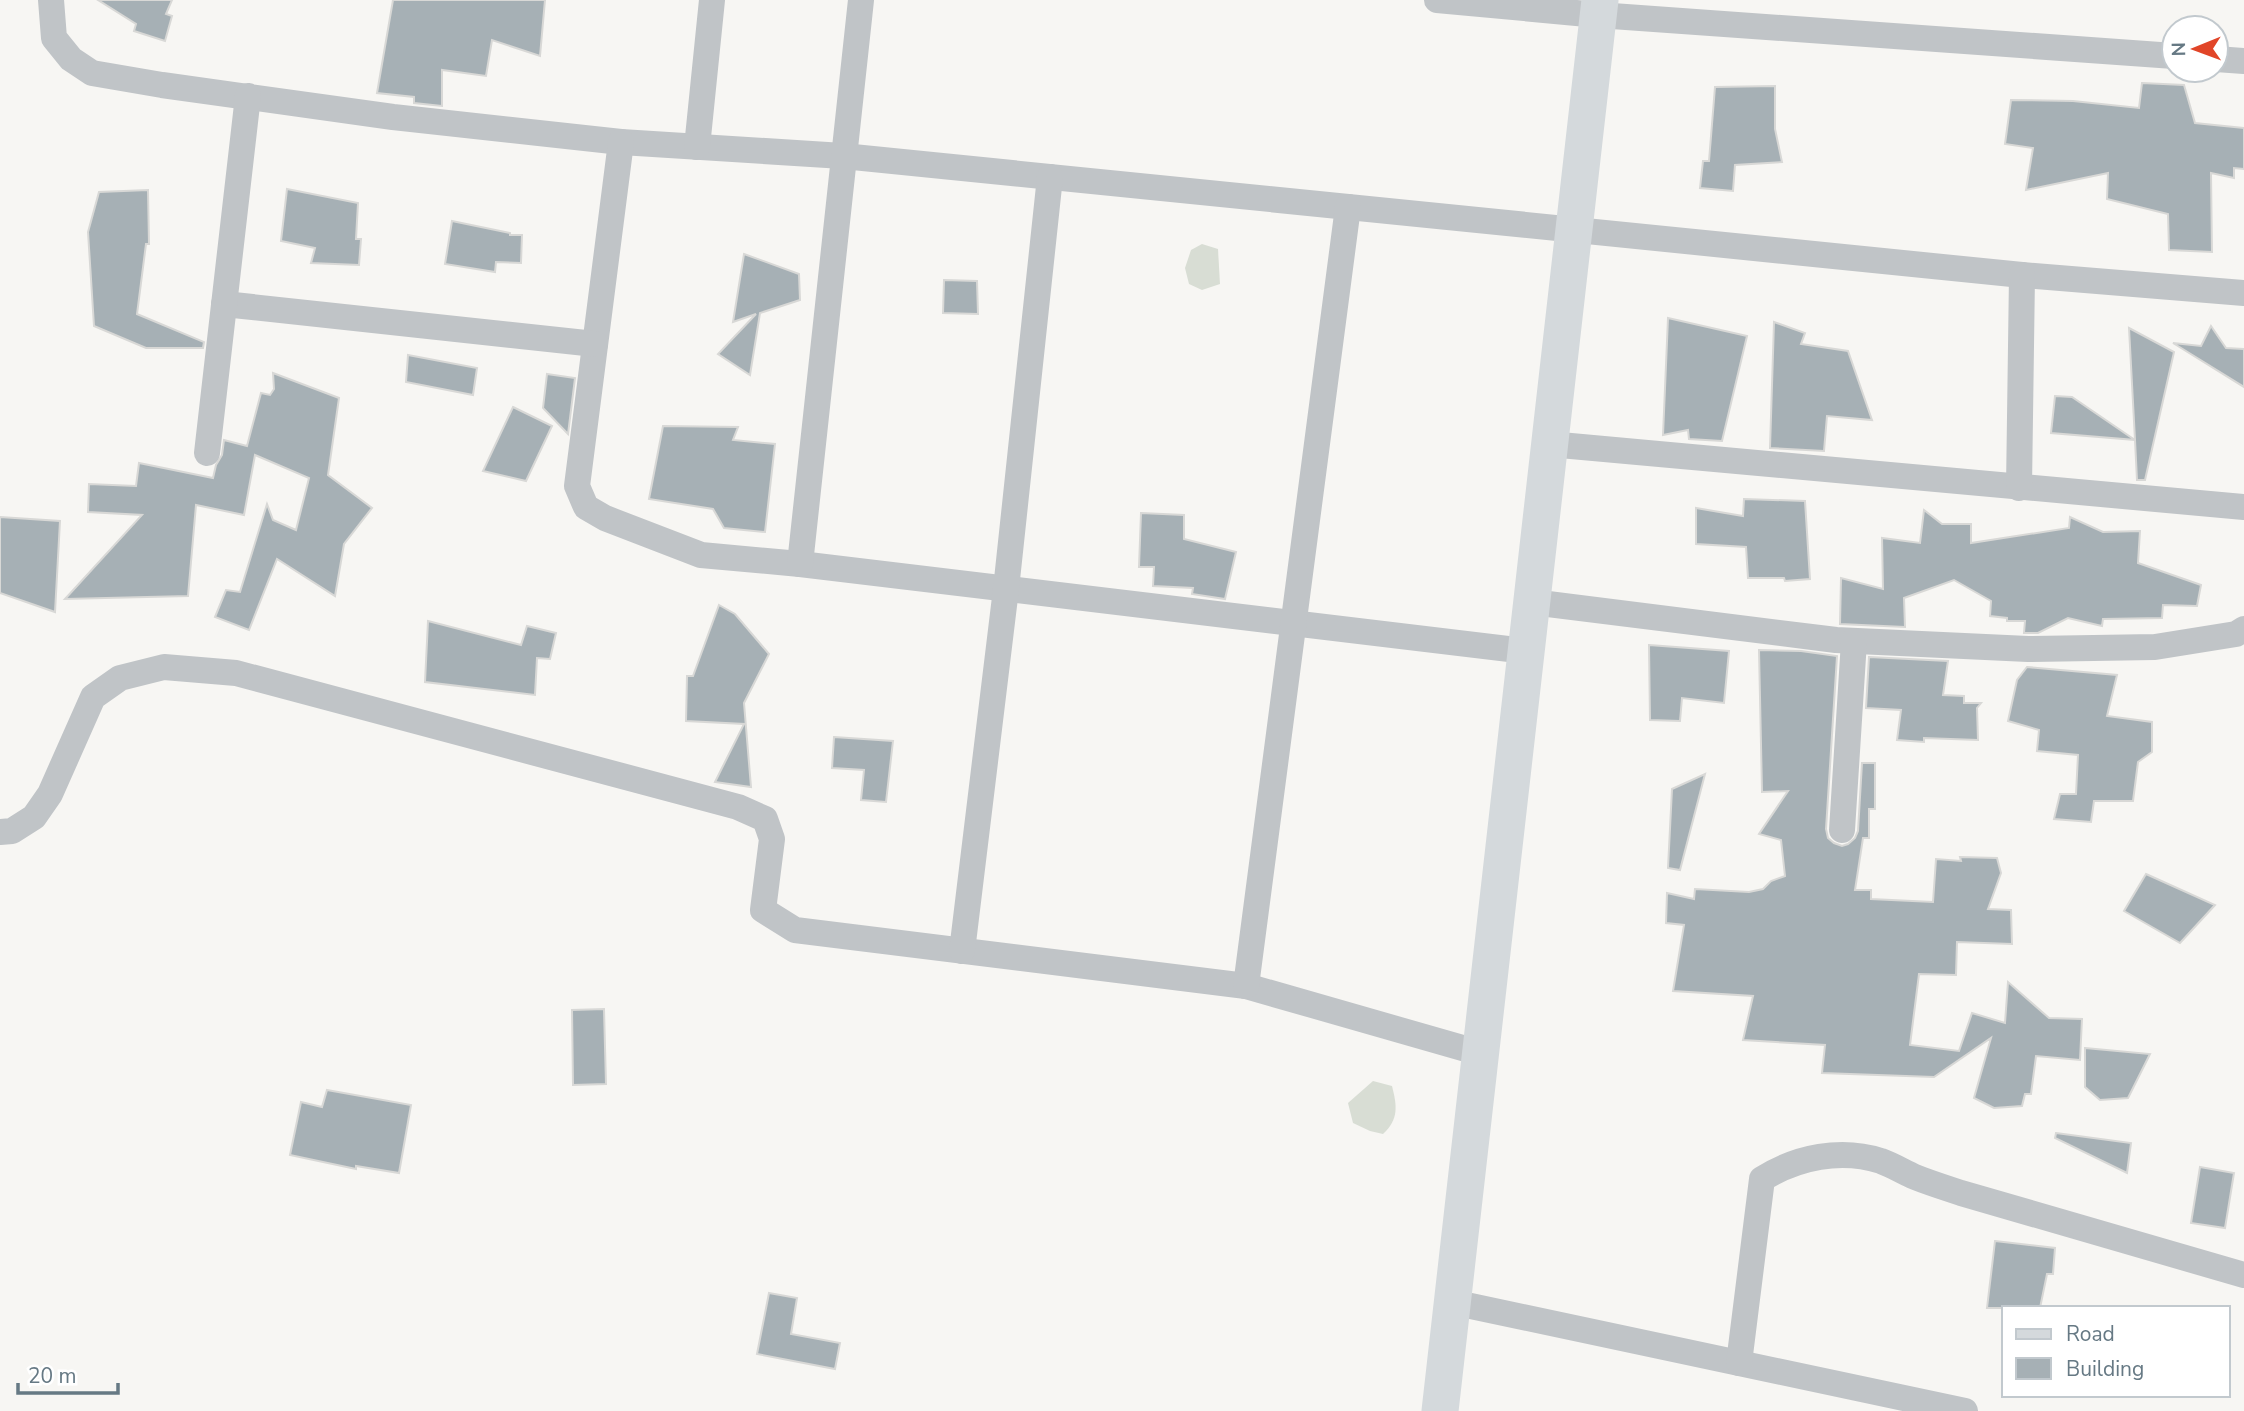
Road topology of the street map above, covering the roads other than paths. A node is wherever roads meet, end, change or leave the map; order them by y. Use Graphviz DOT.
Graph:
graph roads {
  1 [pos="51,0"];
  2 [pos="712,0"];
  3 [pos="861,0"];
  4 [pos="1437,0"];
  5 [pos="1599,7"];
  6 [pos="2160,55"];
  7 [pos="248,96"];
  8 [pos="621,142"];
  9 [pos="697,147"];
  10 [pos="843,156"];
  11 [pos="1050,177"];
  12 [pos="1348,207"];
  13 [pos="1573,230"];
  14 [pos="2022,275"];
  15 [pos="2244,293"];
  16 [pos="224,304"];
  17 [pos="596,344"];
  18 [pos="1549,444"];
  19 [pos="207,453"];
  20 [pos="2019,488"];
  21 [pos="2244,507"];
  22 [pos="800,564"];
  23 [pos="1006,589"];
  24 [pos="1532,602"];
  25 [pos="1293,623"];
  26 [pos="2244,629"];
  27 [pos="1854,641"];
  28 [pos="1526,651"];
  29 [pos="1842,830"];
  30 [pos="0,832"];
  31 [pos="962,951"];
  32 [pos="1246,986"];
  33 [pos="1480,1053"];
  34 [pos="2244,1275"];
  35 [pos="1452,1302"];
  36 [pos="1739,1363"];
  37 [pos="1440,1411"];
  38 [pos="1965,1411"];
  1 -- 7 [label="street"];
  2 -- 9 [label="street"];
  3 -- 10 [label="street"];
  4 -- 5 [label="street"];
  5 -- 6 [label="street"];
  5 -- 13 [label="street"];
  7 -- 8 [label="street"];
  7 -- 16 [label="street"];
  8 -- 9 [label="street"];
  8 -- 17 [label="street"];
  9 -- 10 [label="street"];
  10 -- 11 [label="street"];
  10 -- 22 [label="street"];
  11 -- 12 [label="street"];
  11 -- 23 [label="street"];
  12 -- 13 [label="street"];
  12 -- 25 [label="street"];
  13 -- 14 [label="street"];
  13 -- 18 [label="street"];
  14 -- 15 [label="street"];
  14 -- 20 [label="street"];
  16 -- 17 [label="street"];
  16 -- 19 [label="street"];
  17 -- 22 [label="street"];
  18 -- 20 [label="street"];
  18 -- 24 [label="street"];
  20 -- 21 [label="street"];
  22 -- 23 [label="street"];
  23 -- 25 [label="street"];
  23 -- 31 [label="street"];
  24 -- 27 [label="street"];
  24 -- 28 [label="street"];
  25 -- 28 [label="street"];
  25 -- 32 [label="street"];
  26 -- 27 [label="street"];
  27 -- 29 [label="street"];
  28 -- 33 [label="street"];
  30 -- 31 [label="street"];
  31 -- 32 [label="street"];
  32 -- 33 [label="street"];
  33 -- 35 [label="street"];
  34 -- 36 [label="street"];
  35 -- 36 [label="street"];
  35 -- 37 [label="street"];
  36 -- 38 [label="street"];
}
